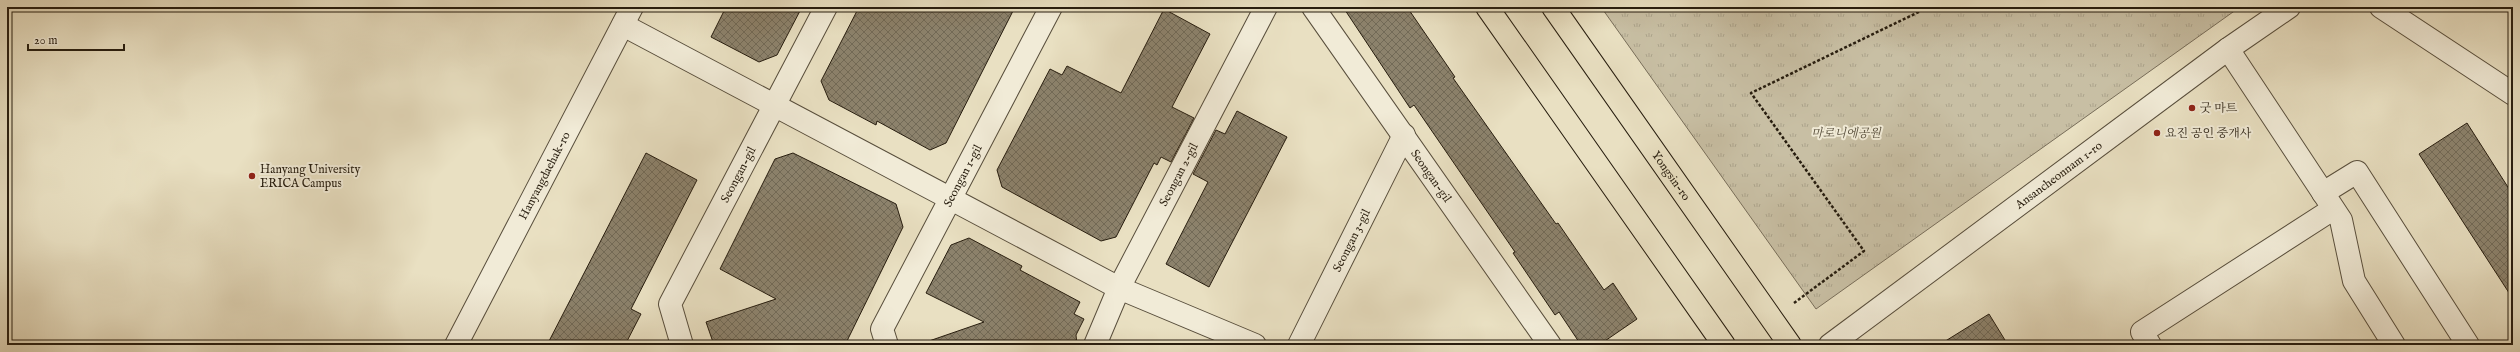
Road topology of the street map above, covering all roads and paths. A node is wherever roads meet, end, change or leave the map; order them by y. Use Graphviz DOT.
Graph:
graph roads {
  1 [pos="826,7"];
  2 [pos="1051,7"];
  3 [pos="1266,7"];
  4 [pos="1313,7"];
  5 [pos="1488,7"];
  6 [pos="1553,7"];
  7 [pos="1929,7"];
  8 [pos="2289,7"];
  9 [pos="2381,7"];
  10 [pos="628,16"];
  11 [pos="2228,49"];
  12 [pos="2513,94"];
  13 [pos="775,106"];
  14 [pos="1404,135"];
  15 [pos="949,200"];
  16 [pos="2328,201"];
  17 [pos="1119,288"];
  18 [pos="1772,319"];
  19 [pos="456,345"];
  20 [pos="682,345"];
  21 [pos="888,345"];
  22 [pos="1095,345"];
  23 [pos="1254,345"];
  24 [pos="1299,345"];
  25 [pos="1550,345"];
  26 [pos="1724,345"];
  27 [pos="1790,345"];
  28 [pos="1830,345"];
  29 [pos="2150,345"];
  30 [pos="2394,345"];
  31 [pos="2468,345"];
  1 -- 13 [label="street, Seongan-gil"];
  2 -- 15 [label="street, Seongan 1-gil"];
  3 -- 17 [label="street, Seongan 2-gil"];
  4 -- 14 [label="street, Seongan-gil"];
  5 -- 26 [label="main road"];
  6 -- 18 [label="main road, Yongsin-ro"];
  7 -- 18 [label="path"];
  8 -- 11 [label="street, Ansancheonnam 1-ro"];
  9 -- 12 [label="street"];
  10 -- 13 [label="street"];
  10 -- 19 [label="street, Hanyangdaehak-ro"];
  11 -- 16 [label="street"];
  11 -- 28 [label="street, Ansancheonnam 1-ro"];
  13 -- 15 [label="street"];
  13 -- 20 [label="street, Seongan-gil"];
  14 -- 24 [label="street, Seongan 3-gil"];
  14 -- 25 [label="street, Seongan-gil"];
  15 -- 17 [label="street"];
  15 -- 21 [label="street, Seongan 1-gil"];
  16 -- 29 [label="street"];
  16 -- 30 [label="street"];
  16 -- 31 [label="street"];
  17 -- 22 [label="street, Seongan 2-gil"];
  17 -- 23 [label="street"];
  18 -- 27 [label="main road, Yongsin-ro"];
}
